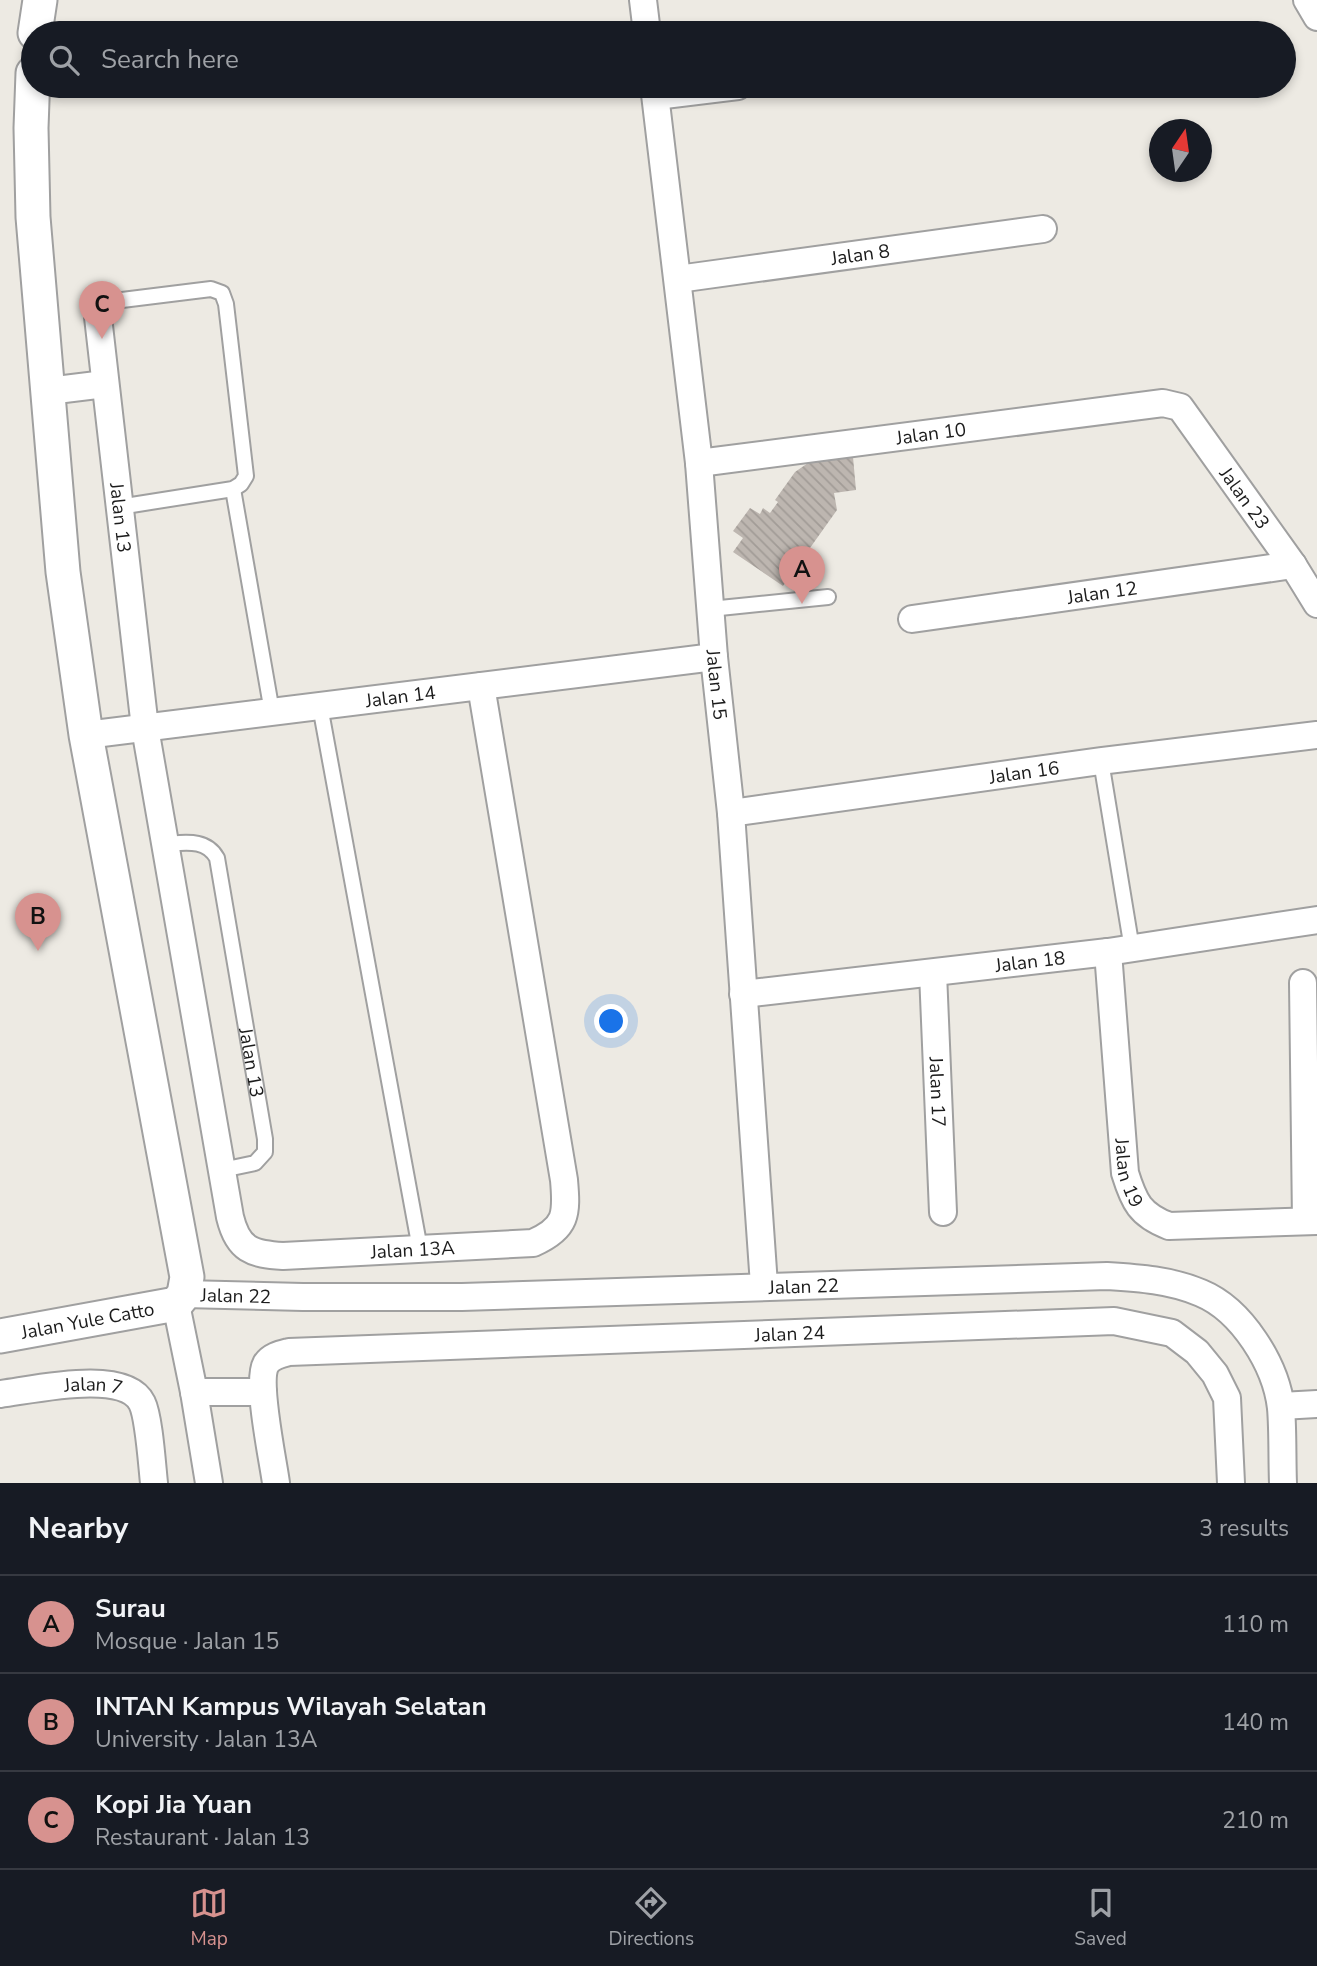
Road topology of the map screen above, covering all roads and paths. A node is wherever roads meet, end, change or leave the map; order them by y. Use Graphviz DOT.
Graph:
graph roads {
  1 [pos="40,0"];
  2 [pos="643,0"];
  3 [pos="1307,0"];
  4 [pos="1317,17"];
  5 [pos="37,21"];
  6 [pos="646,21"];
  7 [pos="32,98"];
  8 [pos="656,98"];
  9 [pos="1043,229"];
  10 [pos="678,279"];
  11 [pos="103,306"];
  12 [pos="105,384"];
  13 [pos="48,391"];
  14 [pos="1163,403"];
  15 [pos="698,463"];
  16 [pos="233,489"];
  17 [pos="119,507"];
  18 [pos="1293,565"];
  19 [pos="828,597"];
  20 [pos="1317,604"];
  21 [pos="710,609"];
  22 [pos="912,619"];
  23 [pos="714,657"];
  24 [pos="481,686"];
  25 [pos="320,706"];
  26 [pos="271,712"];
  27 [pos="145,728"];
  28 [pos="86,735"];
  29 [pos="1317,735"];
  30 [pos="1101,761"];
  31 [pos="732,813"];
  32 [pos="164,844"];
  33 [pos="1317,920"];
  34 [pos="1120,951"];
  35 [pos="933,972"];
  36 [pos="1303,983"];
  37 [pos="743,994"];
  38 [pos="222,1170"];
  39 [pos="943,1212"];
  40 [pos="1312,1221"];
  41 [pos="421,1248"];
  42 [pos="764,1286"];
  43 [pos="180,1299"];
  44 [pos="0,1336"];
  45 [pos="194,1392"];
  46 [pos="263,1392"];
  47 [pos="0,1394"];
  48 [pos="1317,1404"];
  49 [pos="1280,1406"];
  50 [pos="154,1483"];
  51 [pos="209,1483"];
  52 [pos="276,1483"];
  53 [pos="1231,1483"];
  54 [pos="1283,1483"];
  1 -- 5 [label="street"];
  2 -- 6 [label="street"];
  3 -- 4 [label="street"];
  7 -- 13 [label="street"];
  8 -- 10 [label="street, Jalan 15"];
  9 -- 10 [label="street, Jalan 8"];
  10 -- 15 [label="street, Jalan 15"];
  11 -- 12 [label="street, Jalan 13"];
  11 -- 16 [label="lane"];
  12 -- 13 [label="street"];
  12 -- 17 [label="street, Jalan 13"];
  13 -- 28 [label="street"];
  14 -- 15 [label="street, Jalan 10"];
  14 -- 18 [label="street, Jalan 23"];
  15 -- 21 [label="street, Jalan 15"];
  16 -- 17 [label="lane"];
  16 -- 26 [label="lane"];
  17 -- 27 [label="street, Jalan 13"];
  18 -- 20 [label="street, Jalan 23"];
  18 -- 22 [label="street, Jalan 12"];
  19 -- 21 [label="lane"];
  21 -- 23 [label="street, Jalan 15"];
  23 -- 24 [label="street, Jalan 14"];
  23 -- 31 [label="street, Jalan 15"];
  24 -- 25 [label="street, Jalan 14"];
  24 -- 41 [label="street, Jalan 13A"];
  25 -- 26 [label="street, Jalan 14"];
  25 -- 41 [label="lane"];
  26 -- 27 [label="street, Jalan 14"];
  27 -- 28 [label="street, Jalan 14"];
  27 -- 32 [label="street, Jalan 13A"];
  28 -- 43 [label="street"];
  29 -- 30 [label="street, Jalan 16"];
  30 -- 31 [label="street, Jalan 16"];
  30 -- 34 [label="lane"];
  31 -- 37 [label="street, Jalan 15"];
  32 -- 38 [label="street, Jalan 13A"];
  32 -- 38 [label="lane, Jalan 13"];
  33 -- 34 [label="street, Jalan 18"];
  34 -- 35 [label="street, Jalan 18"];
  34 -- 40 [label="street, Jalan 19"];
  35 -- 37 [label="street, Jalan 18"];
  35 -- 39 [label="street, Jalan 17"];
  36 -- 40 [label="street"];
  37 -- 42 [label="street, Jalan 15"];
  38 -- 41 [label="street, Jalan 13A"];
  42 -- 43 [label="street, Jalan 22"];
  42 -- 49 [label="street, Jalan 22"];
  43 -- 44 [label="street, Jalan Yule Catto"];
  43 -- 45 [label="street"];
  45 -- 46 [label="street"];
  45 -- 51 [label="street"];
  46 -- 52 [label="street"];
  46 -- 53 [label="street, Jalan 24"];
  47 -- 50 [label="street, Jalan 7"];
  48 -- 49 [label="street"];
  49 -- 54 [label="street, Jalan 22"];
}
